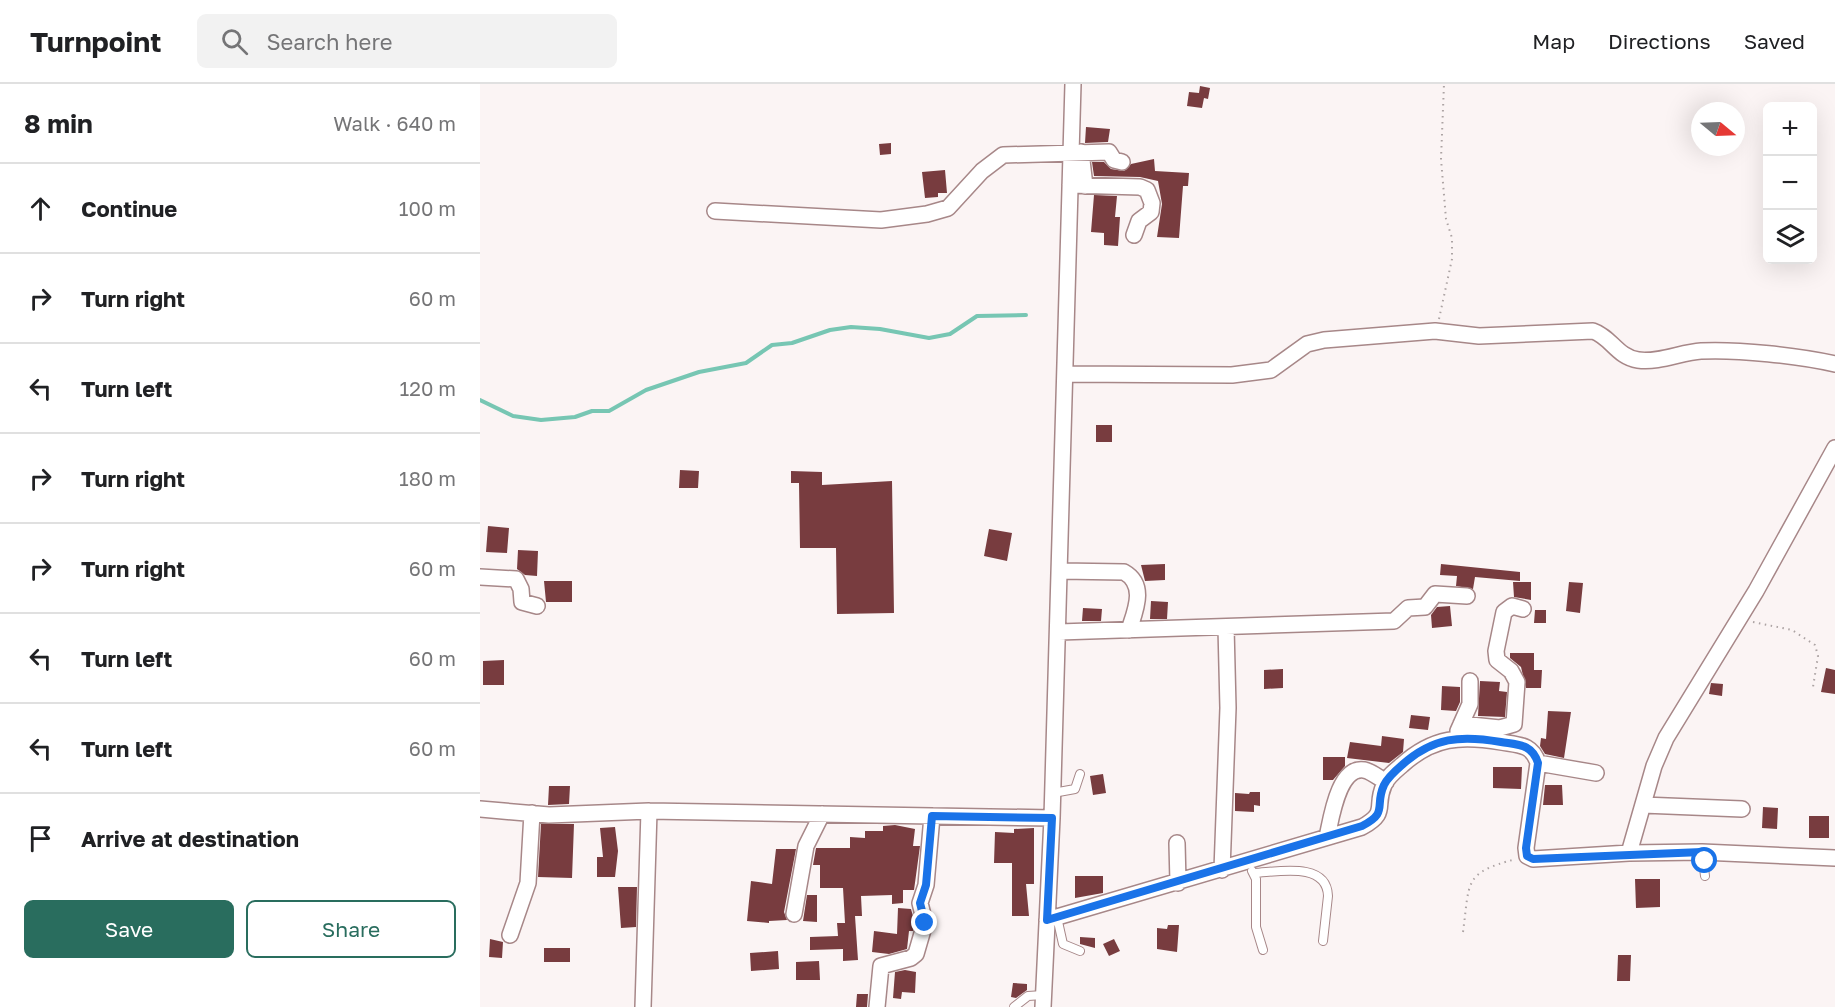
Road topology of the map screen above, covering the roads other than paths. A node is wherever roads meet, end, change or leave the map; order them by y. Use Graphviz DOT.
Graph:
graph roads {
  1 [pos="1073,84"];
  2 [pos="1076,152"];
  3 [pos="1122,162"];
  4 [pos="1078,186"];
  5 [pos="715,211"];
  6 [pos="1134,235"];
  7 [pos="1835,364"];
  8 [pos="1066,374"];
  9 [pos="1835,448"];
  10 [pos="1061,571"];
  11 [pos="480,577"];
  12 [pos="1467,596"];
  13 [pos="537,606"];
  14 [pos="1522,609"];
  15 [pos="1226,627"];
  16 [pos="1129,630"];
  17 [pos="1059,632"];
  18 [pos="1470,681"];
  19 [pos="1461,724"];
  20 [pos="1455,740"];
  21 [pos="1538,763"];
  22 [pos="1596,773"];
  23 [pos="1080,774"];
  24 [pos="1386,782"];
  25 [pos="1053,793"];
  26 [pos="1643,805"];
  27 [pos="480,809"];
  28 [pos="1742,809"];
  29 [pos="649,812"];
  30 [pos="532,813"];
  31 [pos="822,814"];
  32 [pos="932,816"];
  33 [pos="1052,818"];
  34 [pos="1327,837"];
  35 [pos="1177,843"];
  36 [pos="1702,852"];
  37 [pos="1629,853"];
  38 [pos="1835,858"];
  39 [pos="1250,868"];
  40 [pos="1222,870"];
  41 [pos="1704,876"];
  42 [pos="1178,883"];
  43 [pos="794,914"];
  44 [pos="1052,919"];
  45 [pos="510,935"];
  46 [pos="1323,940"];
  47 [pos="1263,950"];
  48 [pos="1080,951"];
  49 [pos="1043,1001"];
  50 [pos="643,1007"];
  51 [pos="877,1007"];
  52 [pos="1014,1007"];
  1 -- 2 [label="street"];
  2 -- 3 [label="street"];
  2 -- 4 [label="street"];
  2 -- 5 [label="street"];
  4 -- 6 [label="street"];
  4 -- 8 [label="street"];
  7 -- 8 [label="street"];
  8 -- 10 [label="street"];
  9 -- 26 [label="street"];
  10 -- 16 [label="street"];
  10 -- 17 [label="street"];
  11 -- 13 [label="street"];
  12 -- 15 [label="street"];
  14 -- 19 [label="street"];
  15 -- 16 [label="street"];
  15 -- 40 [label="street"];
  16 -- 17 [label="street"];
  17 -- 25 [label="street"];
  18 -- 19 [label="street"];
  19 -- 20 [label="street"];
  20 -- 21 [label="street"];
  20 -- 24 [label="street"];
  21 -- 22 [label="street"];
  21 -- 37 [label="street"];
  23 -- 25 [label="lane"];
  24 -- 34 [label="street"];
  24 -- 34 [label="street"];
  25 -- 33 [label="street"];
  26 -- 28 [label="street"];
  26 -- 37 [label="street"];
  27 -- 30 [label="street"];
  29 -- 30 [label="street"];
  29 -- 31 [label="street"];
  29 -- 50 [label="street"];
  30 -- 45 [label="street"];
  31 -- 32 [label="street"];
  31 -- 43 [label="street"];
  32 -- 33 [label="street"];
  32 -- 51 [label="street"];
  33 -- 44 [label="street"];
  34 -- 39 [label="street"];
  35 -- 42 [label="street"];
  36 -- 37 [label="street"];
  36 -- 38 [label="street"];
  36 -- 41 [label="lane"];
  39 -- 40 [label="street"];
  39 -- 46 [label="lane"];
  39 -- 47 [label="lane"];
  40 -- 42 [label="street"];
  42 -- 44 [label="street"];
  44 -- 48 [label="lane"];
  44 -- 49 [label="street"];
  49 -- 52 [label="lane"];
}
